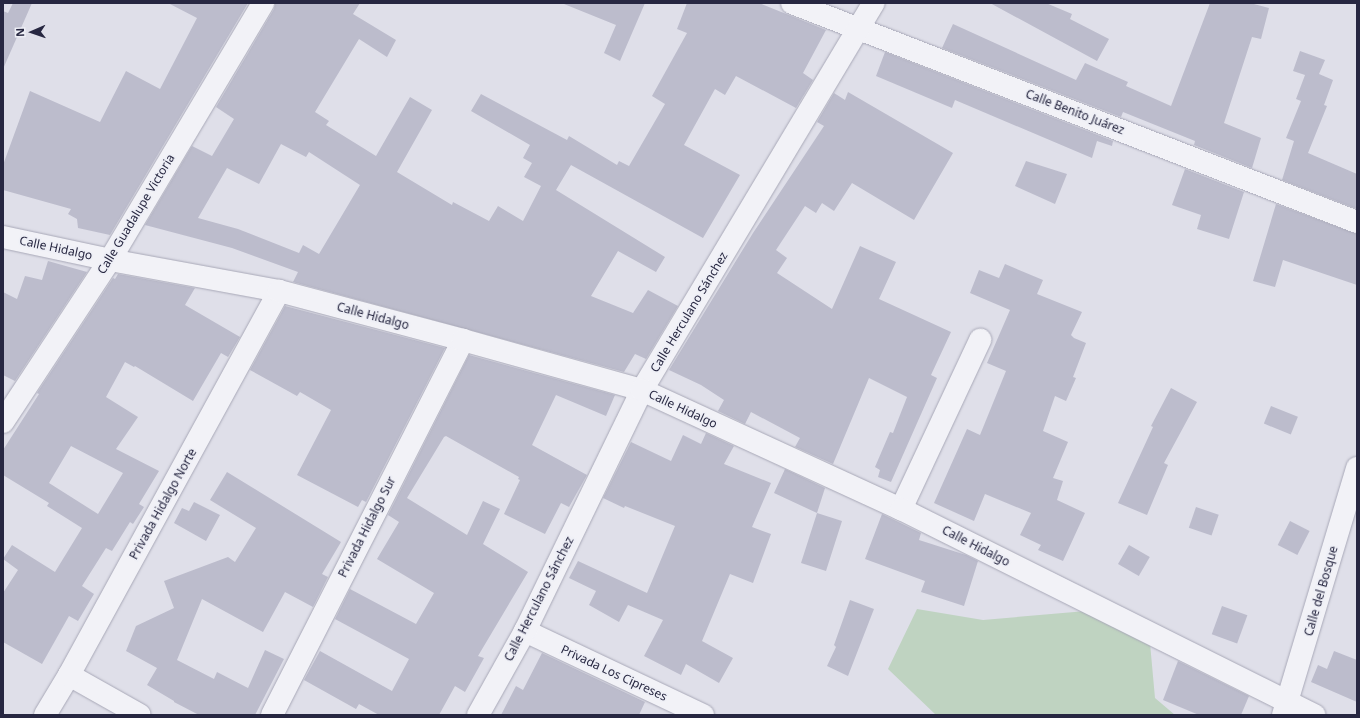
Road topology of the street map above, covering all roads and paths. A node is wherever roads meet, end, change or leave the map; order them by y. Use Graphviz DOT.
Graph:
graph roads {
  1 [pos="263,3"];
  2 [pos="792,3"];
  3 [pos="874,3"];
  4 [pos="860,28"];
  5 [pos="1357,222"];
  6 [pos="3,237"];
  7 [pos="110,260"];
  8 [pos="279,291"];
  9 [pos="463,340"];
  10 [pos="980,340"];
  11 [pos="642,390"];
  12 [pos="3,422"];
  13 [pos="1357,468"];
  14 [pos="901,509"];
  15 [pos="525,631"];
  16 [pos="70,675"];
  17 [pos="1286,709"];
  18 [pos="45,715"];
  19 [pos="140,715"];
  20 [pos="272,715"];
  21 [pos="478,715"];
  22 [pos="703,715"];
  23 [pos="1315,715"];
  1 -- 7 [label="street, Calle Guadalupe Victoria"];
  2 -- 4 [label="street, Calle Benito Juárez"];
  3 -- 4 [label="street, Calle Herculano Sánchez"];
  4 -- 5 [label="street, Calle Benito Juárez"];
  4 -- 11 [label="street, Calle Herculano Sánchez"];
  6 -- 7 [label="street, Calle Hidalgo"];
  7 -- 8 [label="street, Calle Hidalgo"];
  7 -- 12 [label="street, Calle Guadalupe Victoria"];
  8 -- 9 [label="street, Calle Hidalgo"];
  8 -- 16 [label="street, Privada Hidalgo Norte"];
  9 -- 11 [label="street, Calle Hidalgo"];
  9 -- 20 [label="street, Privada Hidalgo Sur"];
  10 -- 14 [label="street"];
  11 -- 14 [label="street, Calle Hidalgo"];
  11 -- 15 [label="street, Calle Herculano Sánchez"];
  13 -- 17 [label="street, Calle del Bosque"];
  14 -- 17 [label="street, Calle Hidalgo"];
  15 -- 21 [label="street, Calle Herculano Sánchez"];
  15 -- 22 [label="street, Privada Los Cipreses"];
  16 -- 18 [label="street, Privada Hidalgo Norte"];
  16 -- 19 [label="street"];
  17 -- 23 [label="street, Calle Hidalgo"];
}
